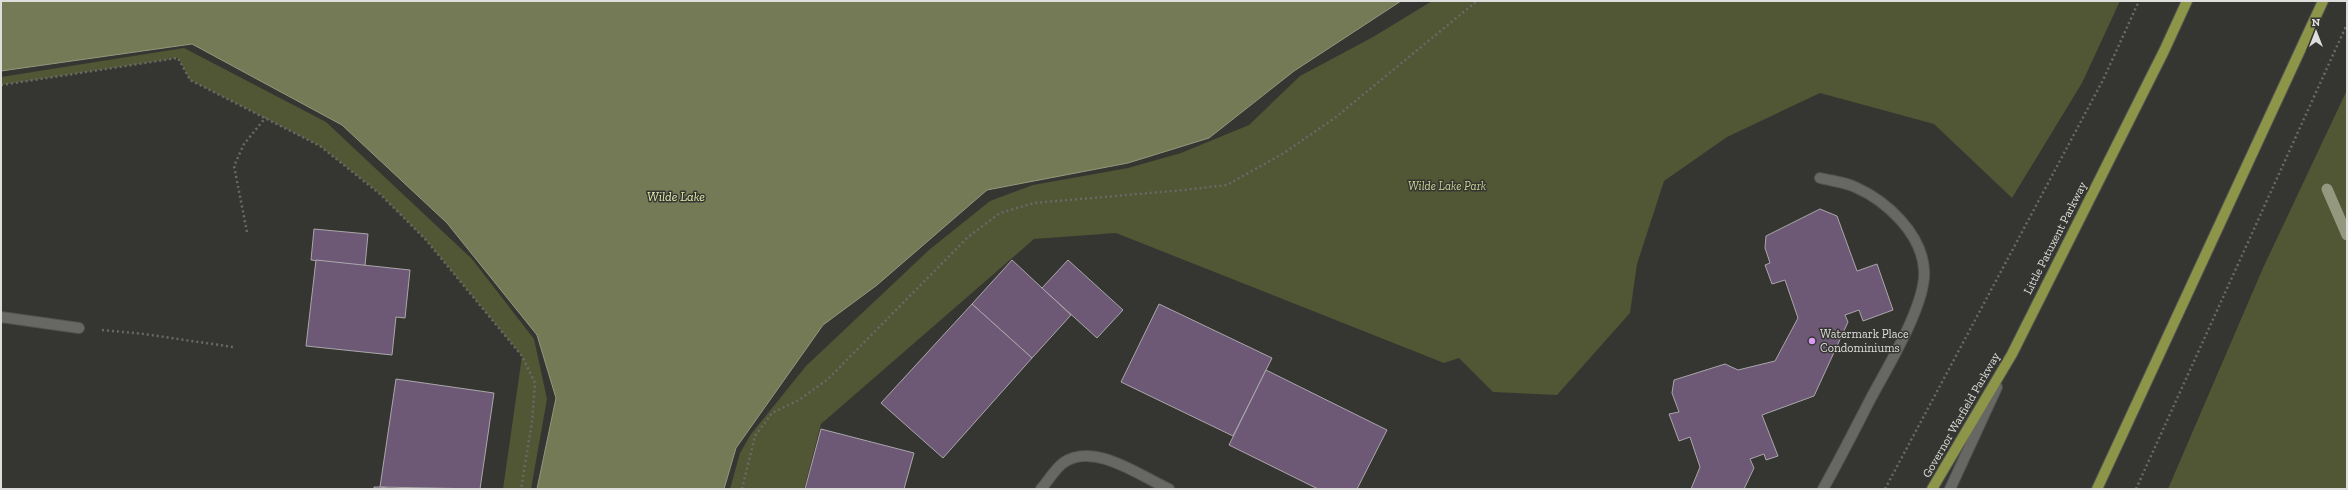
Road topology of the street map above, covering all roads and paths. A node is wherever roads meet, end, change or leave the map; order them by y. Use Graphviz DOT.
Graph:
graph roads {
  1 [pos="1477,1"];
  2 [pos="2140,1"];
  3 [pos="2187,1"];
  4 [pos="2323,1"];
  5 [pos="2347,24"];
  6 [pos="1,85"];
  7 [pos="266,117"];
  8 [pos="1820,178"];
  9 [pos="247,232"];
  10 [pos="1,317"];
  11 [pos="79,328"];
  12 [pos="233,347"];
  13 [pos="2012,354"];
  14 [pos="521,489"];
  15 [pos="742,489"];
  16 [pos="1041,489"];
  17 [pos="1168,489"];
  18 [pos="1823,489"];
  19 [pos="1885,489"];
  20 [pos="1932,489"];
  21 [pos="1950,489"];
  22 [pos="2096,489"];
  23 [pos="2136,489"];
  1 -- 15 [label="path"];
  2 -- 19 [label="path"];
  3 -- 13 [label="main road, Little Patuxent Parkway"];
  4 -- 22 [label="main road"];
  5 -- 23 [label="path"];
  6 -- 7 [label="path"];
  7 -- 9 [label="path"];
  7 -- 14 [label="path"];
  8 -- 18 [label="street"];
  10 -- 11 [label="street"];
  11 -- 12 [label="path"];
  13 -- 20 [label="main road, Governor Warfield Parkway"];
  13 -- 21 [label="street, Little Patuxent Parkway"];
  16 -- 17 [label="street"];
}
